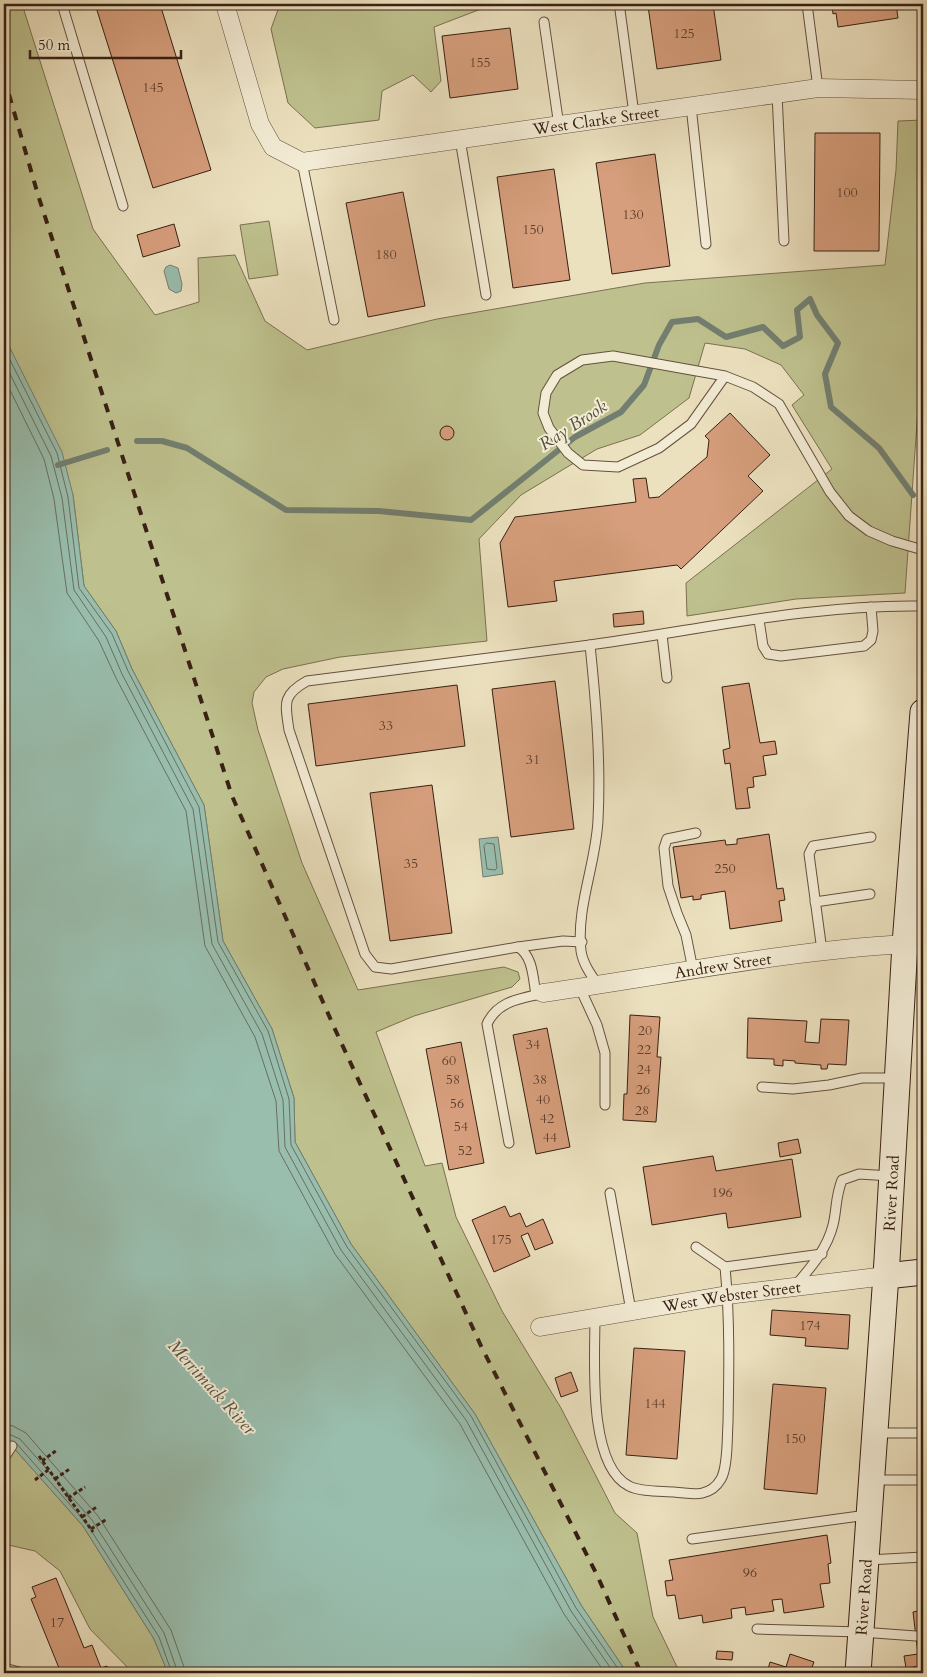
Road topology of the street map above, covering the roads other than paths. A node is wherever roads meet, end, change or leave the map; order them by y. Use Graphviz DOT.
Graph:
graph roads {
  1 [pos="62,4"];
  2 [pos="225,4"];
  3 [pos="807,4"];
  4 [pos="620,10"];
  5 [pos="544,22"];
  6 [pos="818,88"];
  7 [pos="923,90"];
  8 [pos="777,94"];
  9 [pos="691,106"];
  10 [pos="634,114"];
  11 [pos="559,126"];
  12 [pos="460,139"];
  13 [pos="302,162"];
  14 [pos="123,206"];
  15 [pos="784,241"];
  16 [pos="706,244"];
  17 [pos="486,295"];
  18 [pos="334,320"];
  19 [pos="725,376"];
  20 [pos="923,550"];
  21 [pos="923,606"];
  22 [pos="871,607"];
  23 [pos="759,620"];
  24 [pos="662,635"];
  25 [pos="590,645"];
  26 [pos="668,678"];
  27 [pos="923,712"];
  28 [pos="923,718"];
  29 [pos="696,833"];
  30 [pos="871,837"];
  31 [pos="870,894"];
  32 [pos="815,902"];
  33 [pos="582,942"];
  34 [pos="905,944"];
  35 [pos="518,947"];
  36 [pos="822,951"];
  37 [pos="693,970"];
  38 [pos="598,985"];
  39 [pos="580,988"];
  40 [pos="540,994"];
  41 [pos="897,1078"];
  42 [pos="762,1087"];
  43 [pos="605,1105"];
  44 [pos="509,1143"];
  45 [pos="891,1176"];
  46 [pos="610,1193"];
  47 [pos="696,1247"];
  48 [pos="822,1254"];
  49 [pos="725,1268"];
  50 [pos="923,1272"];
  51 [pos="886,1276"];
  52 [pos="796,1285"];
  53 [pos="728,1295"];
  54 [pos="631,1311"];
  55 [pos="595,1317"];
  56 [pos="540,1327"];
  57 [pos="876,1433"];
  58 [pos="923,1433"];
  59 [pos="12,1446"];
  60 [pos="4,1458"];
  61 [pos="872,1480"];
  62 [pos="923,1480"];
  63 [pos="870,1515"];
  64 [pos="692,1539"];
  65 [pos="923,1557"];
  66 [pos="866,1561"];
  67 [pos="757,1629"];
  68 [pos="861,1632"];
  69 [pos="916,1636"];
  70 [pos="4,1668"];
  71 [pos="23,1673"];
  72 [pos="858,1673"];
  1 -- 14 [label="lane"];
  2 -- 13 [label="street"];
  3 -- 6 [label="lane"];
  4 -- 10 [label="lane"];
  5 -- 11 [label="lane"];
  6 -- 7 [label="street, West Clarke Street"];
  6 -- 8 [label="street, West Clarke Street"];
  8 -- 9 [label="street, West Clarke Street"];
  8 -- 15 [label="lane"];
  9 -- 10 [label="street, West Clarke Street"];
  9 -- 16 [label="lane"];
  10 -- 11 [label="street, West Clarke Street"];
  11 -- 12 [label="street, West Clarke Street"];
  12 -- 13 [label="street, West Clarke Street"];
  12 -- 17 [label="lane"];
  13 -- 18 [label="lane"];
  19 -- 19 [label="lane"];
  19 -- 20 [label="lane"];
  21 -- 22 [label="lane"];
  22 -- 23 [label="lane"];
  22 -- 23 [label="lane"];
  23 -- 24 [label="lane"];
  24 -- 25 [label="lane"];
  24 -- 26 [label="lane"];
  25 -- 33 [label="lane"];
  25 -- 35 [label="lane"];
  27 -- 28 [label="street, River Road"];
  28 -- 34 [label="street, River Road"];
  29 -- 37 [label="lane"];
  30 -- 32 [label="lane"];
  31 -- 32 [label="lane"];
  32 -- 36 [label="lane"];
  33 -- 35 [label="lane"];
  33 -- 38 [label="lane"];
  34 -- 36 [label="street, Andrew Street"];
  34 -- 41 [label="street, River Road"];
  35 -- 40 [label="lane"];
  36 -- 37 [label="street, Andrew Street"];
  37 -- 38 [label="street, Andrew Street"];
  38 -- 39 [label="street, Andrew Street"];
  39 -- 40 [label="street, Andrew Street"];
  39 -- 43 [label="lane"];
  40 -- 44 [label="lane"];
  41 -- 42 [label="lane"];
  41 -- 45 [label="street, River Road"];
  45 -- 48 [label="lane"];
  45 -- 51 [label="street, River Road"];
  46 -- 54 [label="lane"];
  47 -- 49 [label="lane"];
  48 -- 49 [label="lane"];
  48 -- 52 [label="lane"];
  49 -- 53 [label="lane"];
  50 -- 51 [label="street, West Webster Street"];
  51 -- 52 [label="street, West Webster Street"];
  51 -- 57 [label="street, River Road"];
  52 -- 53 [label="street, West Webster Street"];
  53 -- 54 [label="street, West Webster Street"];
  53 -- 55 [label="lane"];
  54 -- 55 [label="street, West Webster Street"];
  55 -- 56 [label="street, West Webster Street"];
  57 -- 58 [label="lane"];
  57 -- 61 [label="street, River Road"];
  59 -- 60 [label="lane"];
  61 -- 62 [label="lane"];
  61 -- 63 [label="street, River Road"];
  63 -- 64 [label="lane"];
  63 -- 66 [label="street, River Road"];
  65 -- 66 [label="lane"];
  66 -- 68 [label="street, River Road"];
  67 -- 68 [label="lane"];
  68 -- 69 [label="lane"];
  68 -- 72 [label="street, River Road"];
  70 -- 71 [label="lane"];
}
